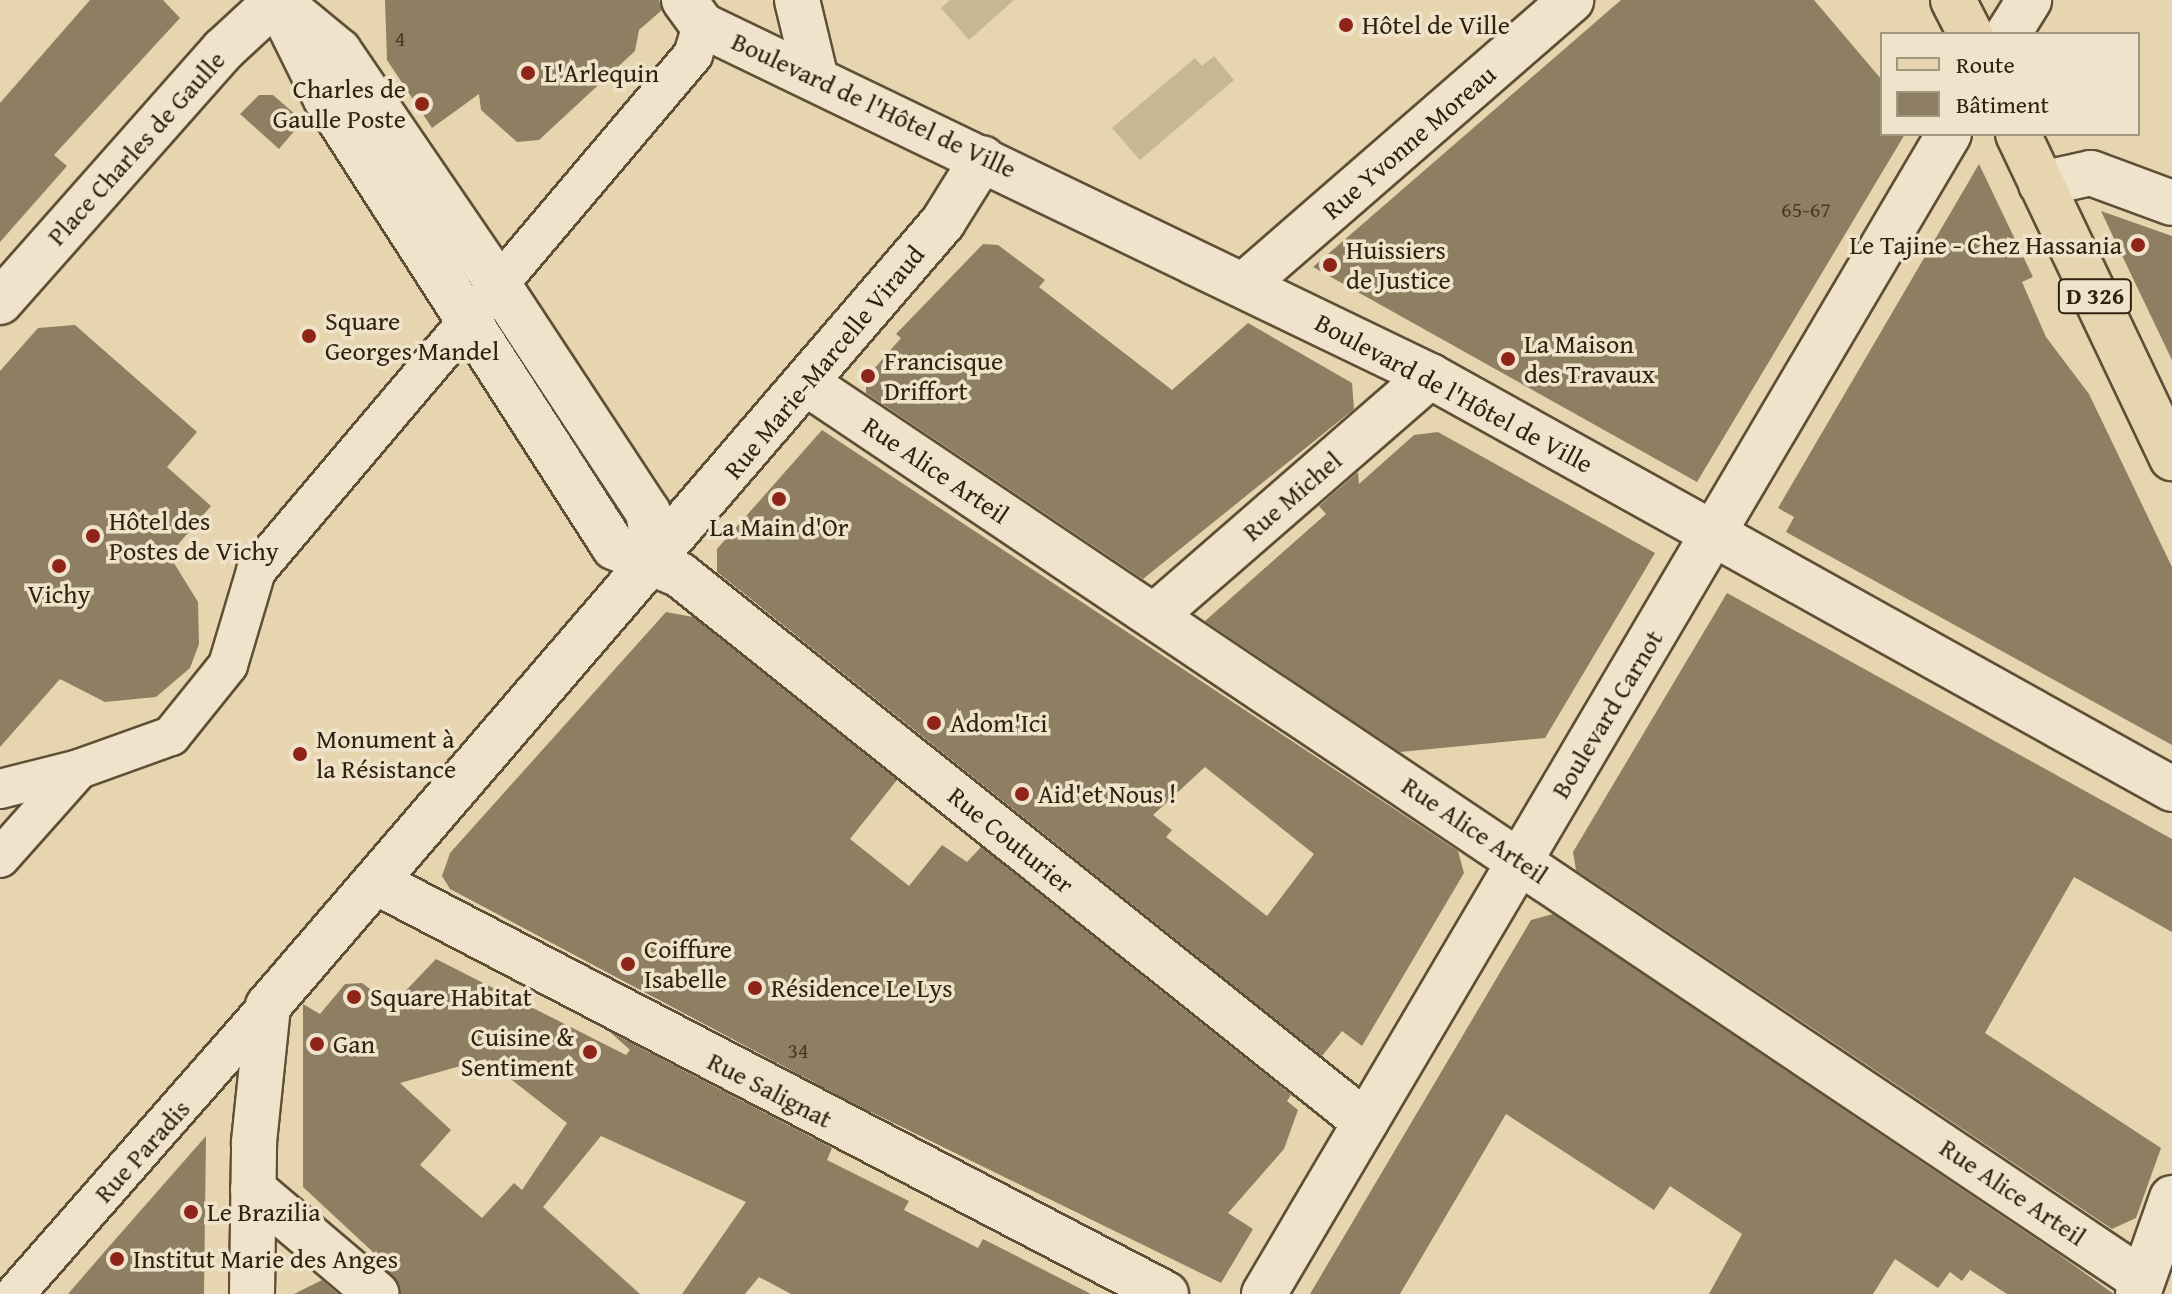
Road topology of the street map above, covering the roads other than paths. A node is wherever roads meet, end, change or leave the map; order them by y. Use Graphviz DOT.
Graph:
graph roads {
  1 [pos="277,0"];
  2 [pos="797,0"];
  3 [pos="1571,0"];
  4 [pos="1953,0"];
  5 [pos="2029,0"];
  6 [pos="702,19"];
  7 [pos="1969,32"];
  8 [pos="2009,32"];
  9 [pos="816,79"];
  10 [pos="1948,136"];
  11 [pos="2019,136"];
  12 [pos="983,158"];
  13 [pos="2041,184"];
  14 [pos="2172,203"];
  15 [pos="1246,283"];
  16 [pos="498,284"];
  17 [pos="0,302"];
  18 [pos="467,322"];
  19 [pos="1430,376"];
  20 [pos="806,383"];
  21 [pos="2172,458"];
  22 [pos="1713,534"];
  23 [pos="656,559"];
  24 [pos="1154,616"];
  25 [pos="79,769"];
  26 [pos="0,789"];
  27 [pos="2172,789"];
  28 [pos="0,858"];
  29 [pos="1520,861"];
  30 [pos="376,882"];
  31 [pos="268,1006"];
  32 [pos="1365,1122"];
  33 [pos="253,1189"];
  34 [pos="2172,1198"];
  35 [pos="2140,1287"];
  36 [pos="15,1294"];
  37 [pos="252,1294"];
  38 [pos="377,1294"];
  39 [pos="1166,1294"];
  40 [pos="1264,1294"];
  1 -- 17 [label="street, Place Charles de Gaulle"];
  2 -- 9 [label="street"];
  3 -- 15 [label="street, Rue Yvonne Moreau"];
  4 -- 7 [label="main road"];
  5 -- 8 [label="street"];
  6 -- 9 [label="street, Boulevard de l'Hôtel de Ville"];
  6 -- 16 [label="street"];
  9 -- 12 [label="street, Boulevard de l'Hôtel de Ville"];
  10 -- 22 [label="street, Boulevard Carnot"];
  11 -- 13 [label="main road, D 326"];
  12 -- 15 [label="street, Boulevard de l'Hôtel de Ville"];
  12 -- 20 [label="street, Rue Marie-Marcelle Viraud"];
  13 -- 14 [label="street"];
  13 -- 21 [label="main road, D 326"];
  15 -- 19 [label="street, Boulevard de l'Hôtel de Ville"];
  16 -- 18 [label="street"];
  16 -- 18 [label="street"];
  16 -- 23 [label="street"];
  18 -- 23 [label="street"];
  18 -- 25 [label="street"];
  19 -- 22 [label="street, Boulevard de l'Hôtel de Ville"];
  19 -- 24 [label="street, Rue Michel"];
  20 -- 23 [label="street, Rue Marie-Marcelle Viraud"];
  20 -- 24 [label="street, Rue Alice Arteil"];
  22 -- 27 [label="street, Boulevard de l'Hôtel de Ville"];
  22 -- 29 [label="street, Boulevard Carnot"];
  23 -- 30 [label="street"];
  23 -- 32 [label="street, Rue Couturier"];
  24 -- 29 [label="street, Rue Alice Arteil"];
  25 -- 26 [label="street"];
  25 -- 28 [label="street"];
  29 -- 32 [label="street, Boulevard Carnot"];
  29 -- 35 [label="street, Rue Alice Arteil"];
  30 -- 31 [label="street"];
  30 -- 39 [label="street, Rue Salignat"];
  31 -- 33 [label="street"];
  31 -- 36 [label="street, Rue Paradis"];
  32 -- 40 [label="street, Boulevard Carnot"];
  33 -- 37 [label="street"];
  33 -- 38 [label="street"];
  34 -- 35 [label="street"];
}
